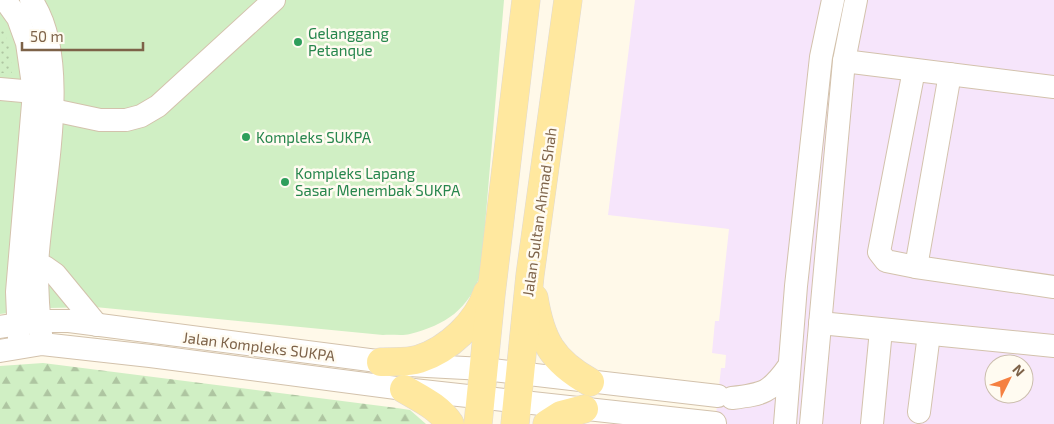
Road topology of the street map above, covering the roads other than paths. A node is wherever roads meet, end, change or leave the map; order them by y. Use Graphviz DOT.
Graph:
graph roads {
  1 [pos="4,0"];
  2 [pos="31,0"];
  3 [pos="274,0"];
  4 [pos="526,0"];
  5 [pos="568,0"];
  6 [pos="832,0"];
  7 [pos="856,0"];
  8 [pos="844,61"];
  9 [pos="914,70"];
  10 [pos="950,74"];
  11 [pos="1054,87"];
  12 [pos="0,89"];
  13 [pos="34,92"];
  14 [pos="53,110"];
  15 [pos="494,264"];
  16 [pos="37,266"];
  17 [pos="916,267"];
  18 [pos="530,275"];
  19 [pos="1054,287"];
  20 [pos="19,323"];
  21 [pos="820,324"];
  22 [pos="97,325"];
  23 [pos="881,330"];
  24 [pos="929,334"];
  25 [pos="42,344"];
  26 [pos="1054,346"];
  27 [pos="10,349"];
  28 [pos="381,362"];
  29 [pos="789,366"];
  30 [pos="484,369"];
  31 [pos="519,373"];
  32 [pos="590,382"];
  33 [pos="404,389"];
  34 [pos="584,409"];
  35 [pos="480,411"];
  36 [pos="919,412"];
  37 [pos="516,413"];
  38 [pos="715,423"];
  39 [pos="450,424"];
  40 [pos="548,424"];
  41 [pos="785,424"];
  42 [pos="811,424"];
  43 [pos="872,424"];
  1 -- 13 [label="street"];
  2 -- 14 [label="street"];
  3 -- 14 [label="street"];
  4 -- 15 [label="main road"];
  5 -- 18 [label="main road, Jalan Sultan Ahmad Shah"];
  6 -- 29 [label="street"];
  7 -- 8 [label="street"];
  8 -- 9 [label="street"];
  8 -- 21 [label="street"];
  9 -- 10 [label="street"];
  9 -- 17 [label="street"];
  10 -- 11 [label="street"];
  10 -- 17 [label="street"];
  12 -- 13 [label="street"];
  13 -- 14 [label="street"];
  13 -- 20 [label="street"];
  14 -- 16 [label="street"];
  15 -- 28 [label="main road"];
  15 -- 30 [label="main road"];
  16 -- 20 [label="street"];
  16 -- 22 [label="street"];
  17 -- 19 [label="street"];
  18 -- 31 [label="main road, Jalan Sultan Ahmad Shah"];
  18 -- 32 [label="main road"];
  20 -- 22 [label="street, Jalan Kompleks SUKPA"];
  20 -- 25 [label="street"];
  20 -- 27 [label="street"];
  21 -- 23 [label="street"];
  21 -- 42 [label="street"];
  22 -- 28 [label="street, Jalan Kompleks SUKPA"];
  23 -- 24 [label="street"];
  23 -- 43 [label="street"];
  24 -- 26 [label="street"];
  24 -- 36 [label="street"];
  25 -- 27 [label="street, Jalan Kompleks SUKPA"];
  25 -- 33 [label="street, Jalan Kompleks SUKPA"];
  28 -- 30 [label="street, Jalan Kompleks SUKPA"];
  29 -- 32 [label="street, Jalan Kompleks SUKPA"];
  29 -- 41 [label="street"];
  30 -- 31 [label="street, Jalan Kompleks SUKPA"];
  30 -- 35 [label="main road"];
  31 -- 32 [label="street, Jalan Kompleks SUKPA"];
  31 -- 37 [label="main road, Jalan Sultan Ahmad Shah"];
  33 -- 35 [label="street, Jalan Kompleks SUKPA"];
  33 -- 39 [label="main road"];
  34 -- 37 [label="street, Jalan Kompleks SUKPA"];
  34 -- 38 [label="street, Jalan Kompleks SUKPA"];
  34 -- 40 [label="main road"];
  35 -- 37 [label="street, Jalan Kompleks SUKPA"];
}
